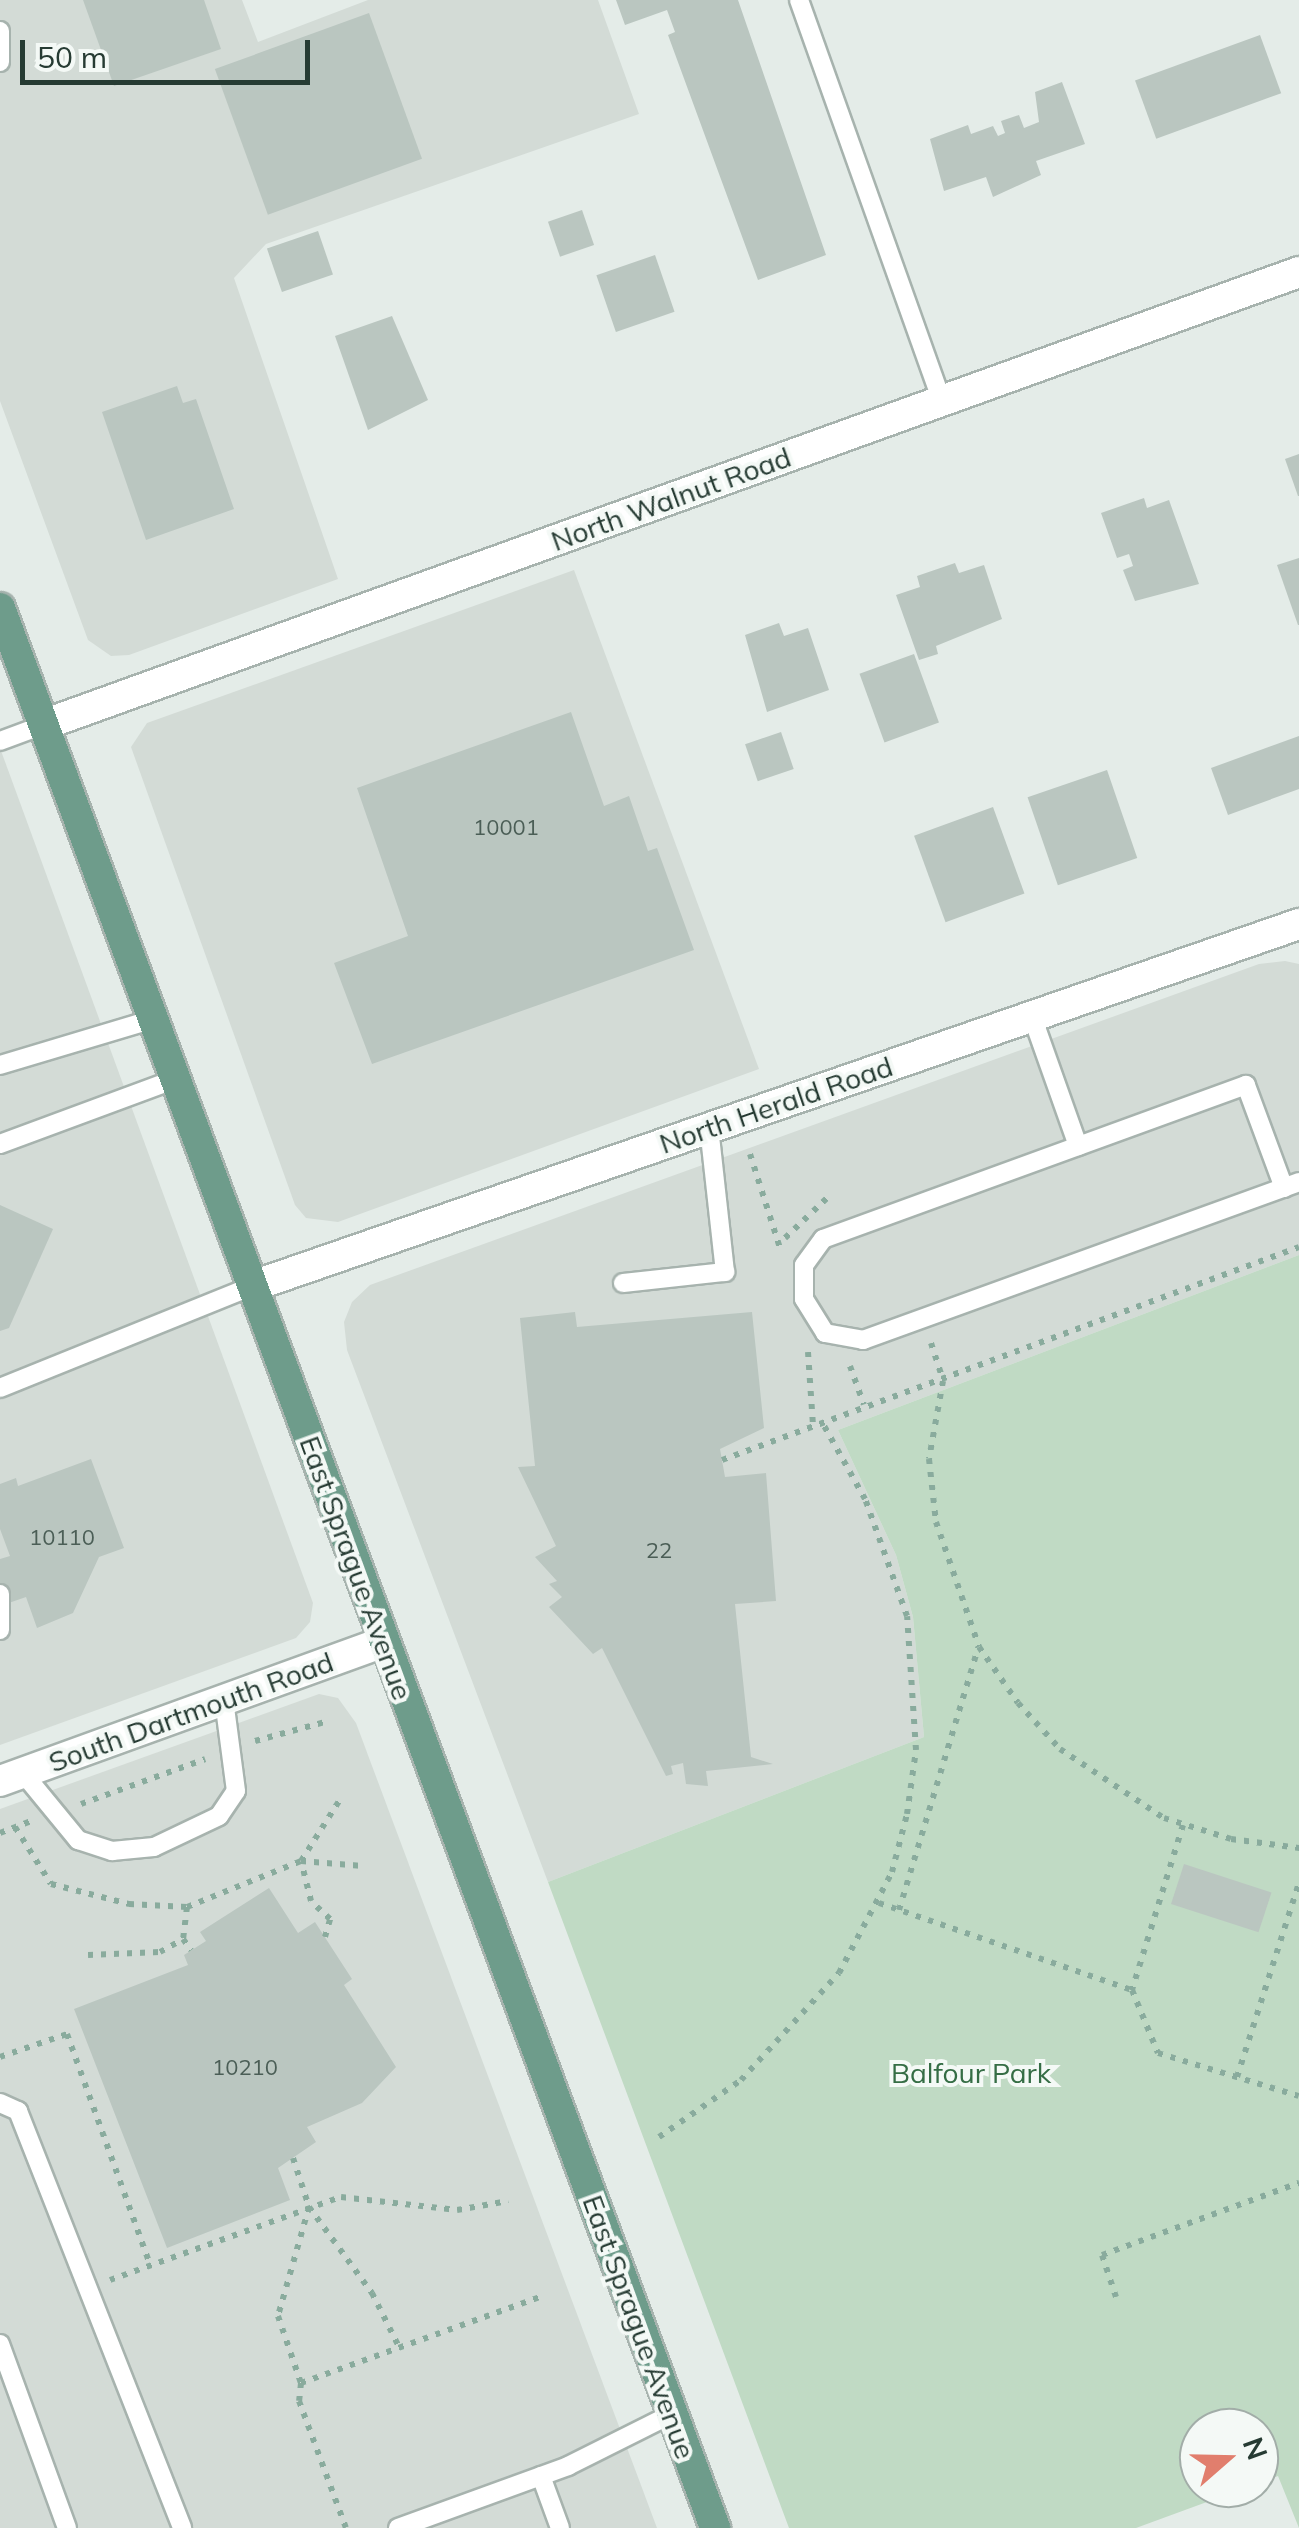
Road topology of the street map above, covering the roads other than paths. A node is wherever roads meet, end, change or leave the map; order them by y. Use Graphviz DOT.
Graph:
graph roads {
  1 [pos="799,0"];
  2 [pos="0,31"];
  3 [pos="0,62"];
  4 [pos="1299,272"];
  5 [pos="942,401"];
  6 [pos="0,608"];
  7 [pos="43,725"];
  8 [pos="0,741"];
  9 [pos="1299,924"];
  10 [pos="1032,1016"];
  11 [pos="153,1019"];
  12 [pos="0,1042"];
  13 [pos="4,1064"];
  14 [pos="176,1080"];
  15 [pos="710,1128"];
  16 [pos="0,1144"];
  17 [pos="1078,1146"];
  18 [pos="1291,1185"];
  19 [pos="623,1283"];
  20 [pos="253,1286"];
  21 [pos="0,1388"];
  22 [pos="0,1594"];
  23 [pos="0,1630"];
  24 [pos="382,1642"];
  25 [pos="224,1700"];
  26 [pos="12,1777"];
  27 [pos="0,2103"];
  28 [pos="0,2344"];
  29 [pos="672,2414"];
  30 [pos="540,2476"];
  31 [pos="67,2528"];
  32 [pos="182,2528"];
  33 [pos="398,2528"];
  34 [pos="560,2528"];
  35 [pos="714,2528"];
  1 -- 5 [label="lane"];
  2 -- 3 [label="lane"];
  4 -- 5 [label="street, North Walnut Road"];
  5 -- 7 [label="street, North Walnut Road"];
  6 -- 7 [label="main road, East Sprague Avenue"];
  7 -- 8 [label="lane"];
  7 -- 11 [label="main road, East Sprague Avenue"];
  9 -- 10 [label="street, North Herald Road"];
  10 -- 15 [label="street, North Herald Road"];
  10 -- 17 [label="lane"];
  11 -- 13 [label="lane"];
  11 -- 14 [label="main road, East Sprague Avenue"];
  12 -- 13 [label="lane"];
  14 -- 16 [label="lane"];
  14 -- 20 [label="main road, East Sprague Avenue"];
  15 -- 19 [label="lane"];
  15 -- 20 [label="street, North Herald Road"];
  17 -- 18 [label="lane"];
  17 -- 18 [label="lane"];
  20 -- 21 [label="lane"];
  20 -- 24 [label="main road, East Sprague Avenue"];
  22 -- 23 [label="lane"];
  24 -- 25 [label="street, South Dartmouth Road"];
  24 -- 29 [label="main road, East Sprague Avenue"];
  25 -- 26 [label="street, South Dartmouth Road"];
  25 -- 26 [label="lane"];
  27 -- 32 [label="lane"];
  28 -- 31 [label="lane"];
  29 -- 30 [label="lane"];
  29 -- 35 [label="main road, East Sprague Avenue"];
  30 -- 33 [label="lane"];
  30 -- 34 [label="lane"];
}
